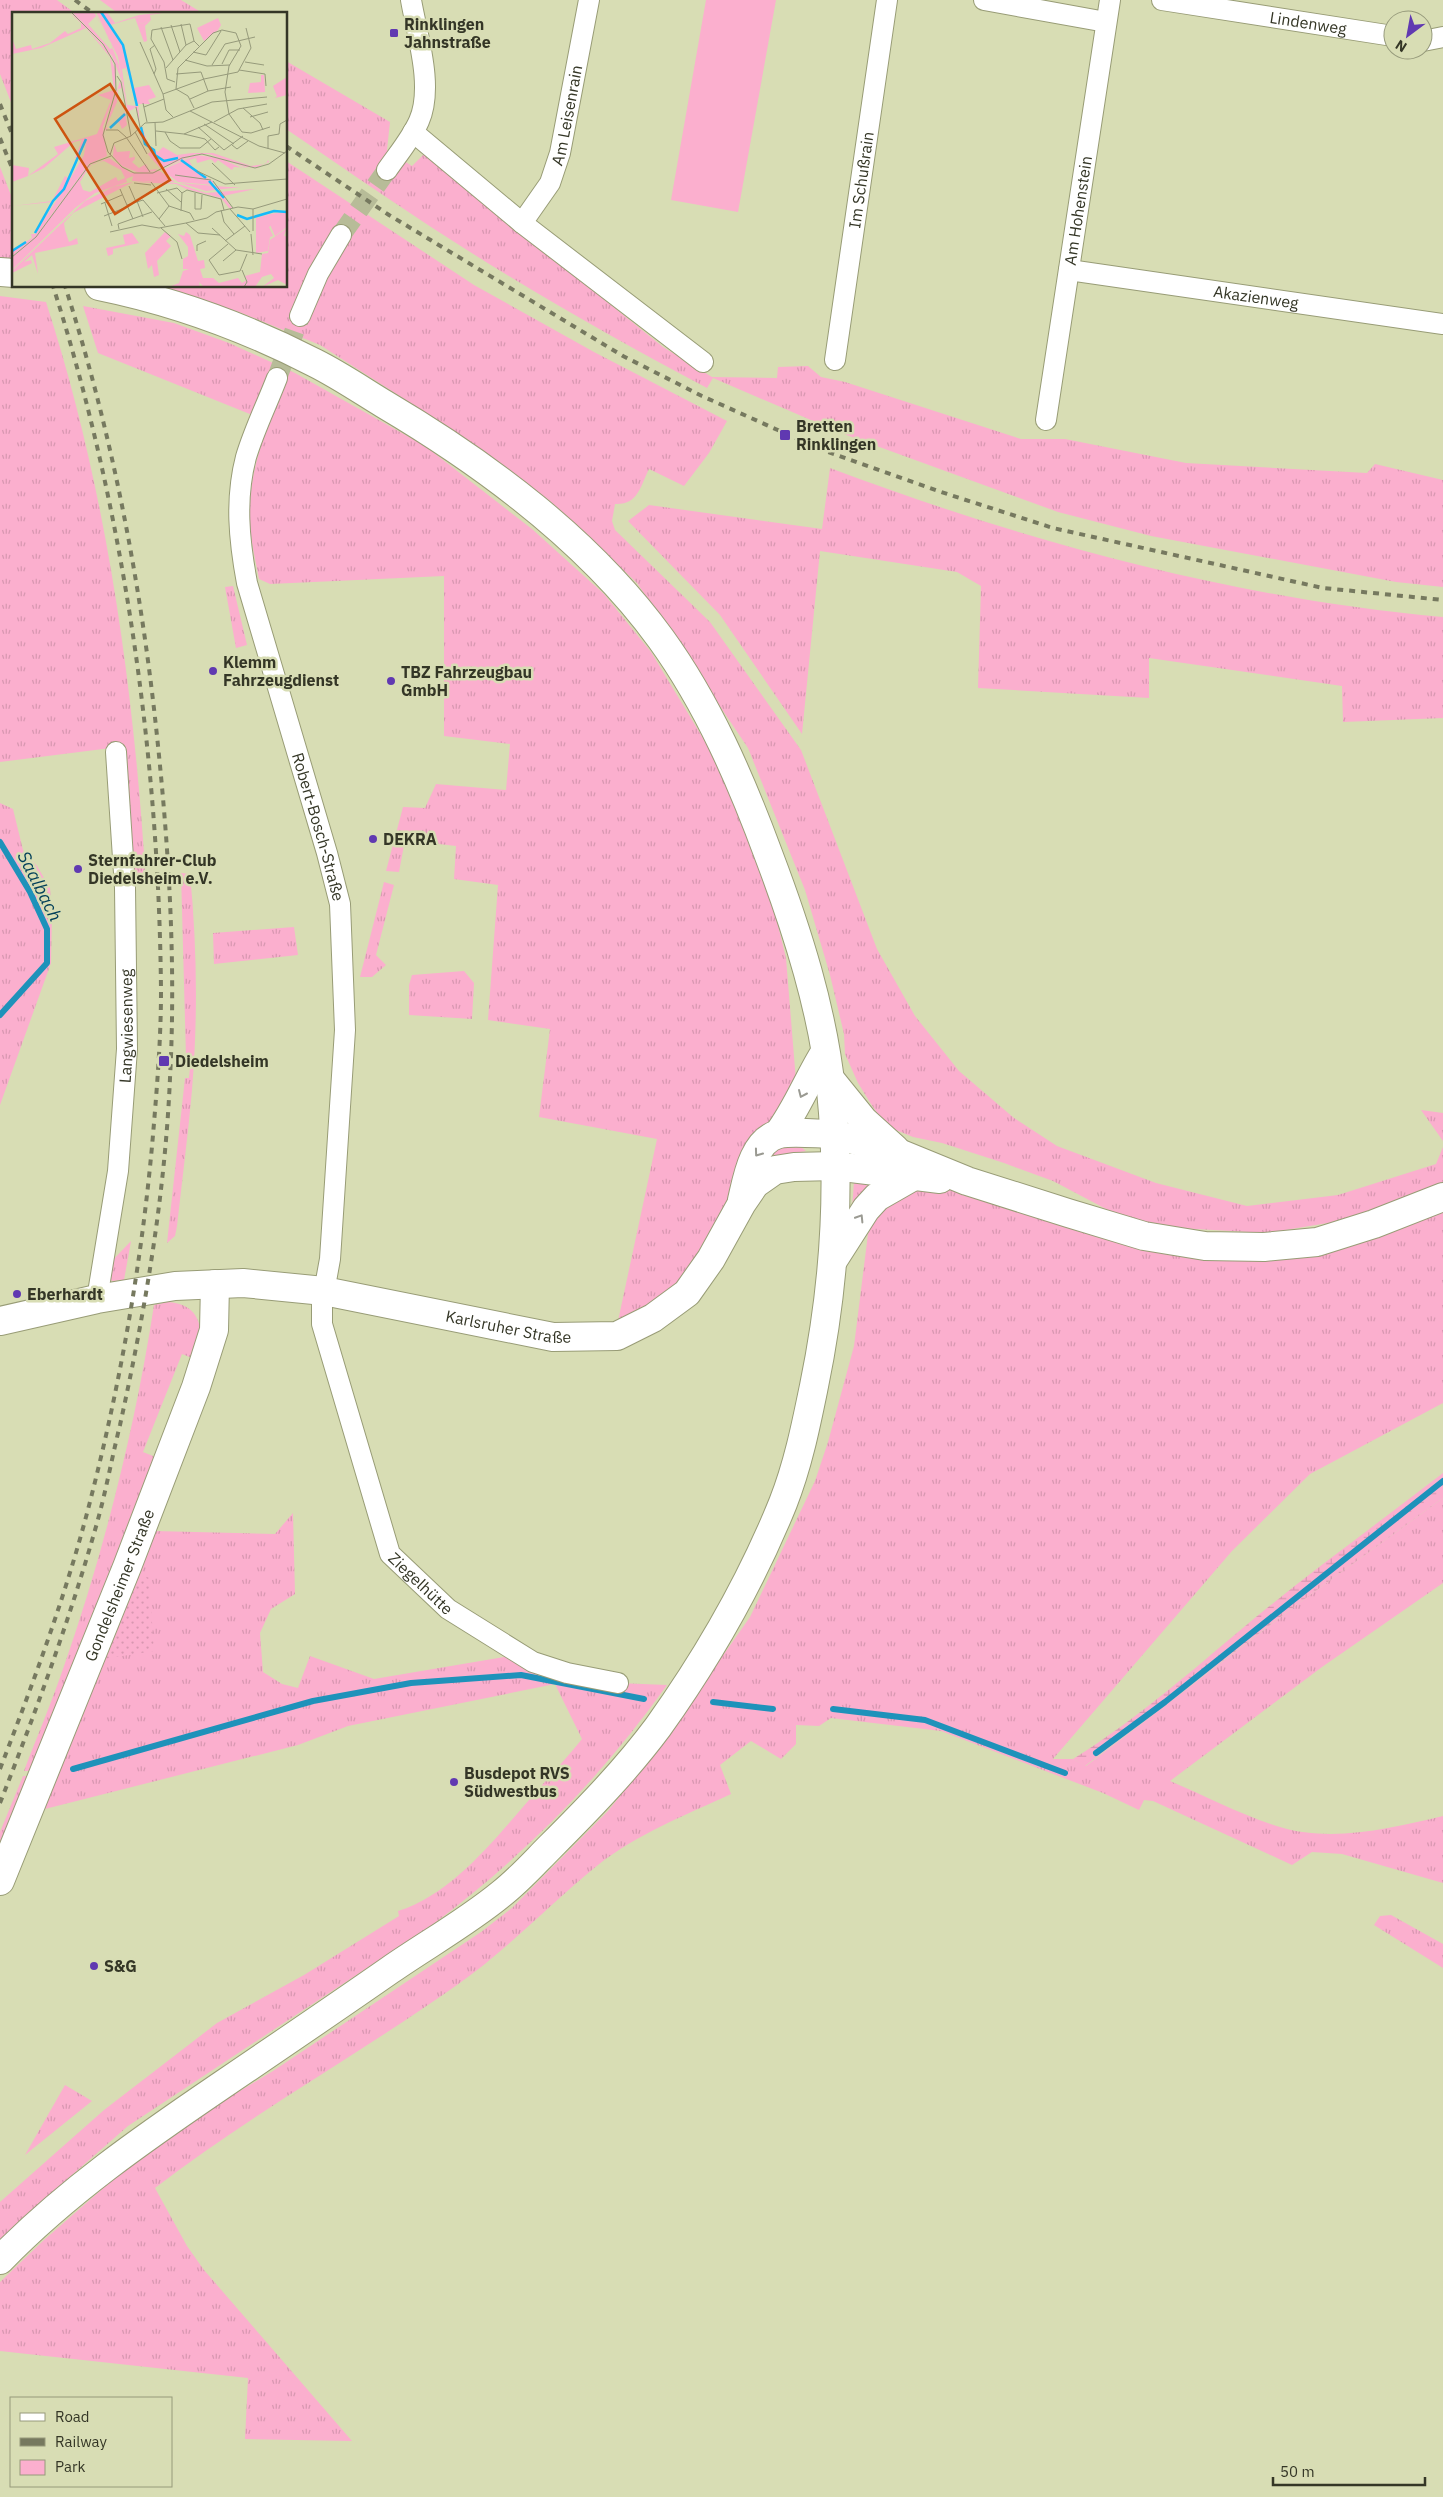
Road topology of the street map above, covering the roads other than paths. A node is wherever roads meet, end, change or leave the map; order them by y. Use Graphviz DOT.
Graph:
graph roads {
  1 [pos="411,0"];
  2 [pos="589,0"];
  3 [pos="887,0"];
  4 [pos="984,0"];
  5 [pos="1110,0"];
  6 [pos="1162,0"];
  7 [pos="1106,22"];
  8 [pos="1383,34"];
  9 [pos="413,132"];
  10 [pos="387,170"];
  11 [pos="522,222"];
  12 [pos="341,235"];
  13 [pos="1069,270"];
  14 [pos="107,288"];
  15 [pos="300,316"];
  16 [pos="1443,324"];
  17 [pos="835,360"];
  18 [pos="704,362"];
  19 [pos="277,378"];
  20 [pos="1046,420"];
  21 [pos="116,752"];
  22 [pos="825,1052"];
  23 [pos="830,1079"];
  24 [pos="778,1134"];
  25 [pos="834,1134"];
  26 [pos="835,1166"];
  27 [pos="907,1166"];
  28 [pos="1443,1197"];
  29 [pos="742,1203"];
  30 [pos="834,1259"];
  31 [pos="215,1284"];
  32 [pos="324,1291"];
  33 [pos="97,1299"];
  34 [pos="0,1321"];
  35 [pos="618,1683"];
  36 [pos="0,1881"];
  37 [pos="0,2260"];
  1 -- 9 [label="street"];
  2 -- 11 [label="street, Am Leisenrain"];
  3 -- 17 [label="street, Im Schußrain"];
  4 -- 7 [label="street"];
  5 -- 7 [label="street, Am Hohenstein"];
  6 -- 8 [label="street, Lindenweg"];
  7 -- 13 [label="street, Am Hohenstein"];
  9 -- 10 [label="street"];
  9 -- 11 [label="street"];
  11 -- 18 [label="street"];
  12 -- 15 [label="street"];
  13 -- 16 [label="street, Akazienweg"];
  13 -- 20 [label="street, Am Hohenstein"];
  14 -- 22 [label="main road"];
  19 -- 32 [label="street, Robert-Bosch-Straße"];
  21 -- 33 [label="street, Langwiesenweg"];
  22 -- 23 [label="main road"];
  22 -- 24 [label="main road, Karlsruher Straße, one-way"];
  23 -- 25 [label="main road"];
  23 -- 27 [label="main road"];
  24 -- 25 [label="main road"];
  24 -- 29 [label="main road, Karlsruher Straße, one-way"];
  25 -- 26 [label="main road"];
  25 -- 27 [label="main road"];
  26 -- 27 [label="main road, Karlsruher Straße"];
  26 -- 29 [label="main road, Karlsruher Straße"];
  26 -- 30 [label="main road"];
  27 -- 28 [label="main road"];
  30 -- 27 [label="main road, one-way"];
  29 -- 32 [label="main road, Karlsruher Straße"];
  30 -- 37 [label="main road"];
  31 -- 32 [label="main road, Karlsruher Straße"];
  31 -- 33 [label="main road, Karlsruher Straße"];
  31 -- 36 [label="main road, Gondelsheimer Straße"];
  32 -- 35 [label="street, Ziegelhütte"];
  33 -- 34 [label="main road, Karlsruher Straße"];
}
